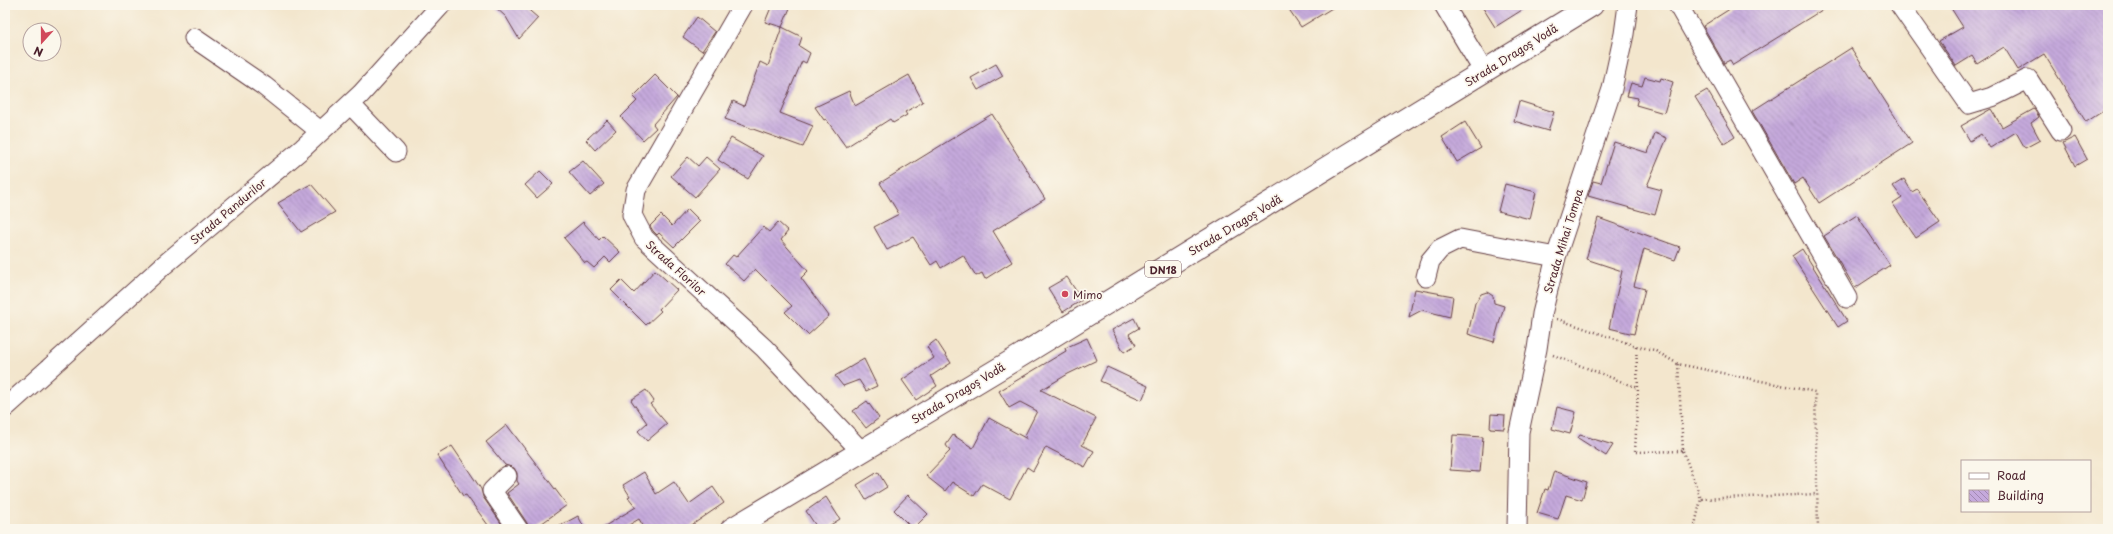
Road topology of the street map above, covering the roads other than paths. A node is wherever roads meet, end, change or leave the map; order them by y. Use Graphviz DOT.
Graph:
graph roads {
  1 [pos="441,5"];
  2 [pos="743,5"];
  3 [pos="1444,5"];
  4 [pos="1592,5"];
  5 [pos="1628,5"];
  6 [pos="1678,5"];
  7 [pos="1900,5"];
  8 [pos="194,38"];
  9 [pos="1484,72"];
  10 [pos="350,104"];
  11 [pos="320,131"];
  12 [pos="2061,131"];
  13 [pos="396,152"];
  14 [pos="1556,257"];
  15 [pos="1426,277"];
  16 [pos="1847,298"];
  17 [pos="5,408"];
  18 [pos="861,451"];
  19 [pos="507,476"];
  20 [pos="518,529"];
  21 [pos="732,529"];
  22 [pos="1517,529"];
  1 -- 10 [label="street, Strada Pandurilor"];
  2 -- 18 [label="street, Strada Florilor"];
  3 -- 9 [label="street"];
  4 -- 9 [label="main road, Strada Dragoș Vodă / DN18"];
  5 -- 14 [label="street, Strada Mihai Tompa"];
  6 -- 16 [label="street"];
  7 -- 12 [label="street"];
  8 -- 11 [label="street"];
  9 -- 18 [label="main road, Strada Dragoș Vodă / DN18"];
  10 -- 11 [label="street, Strada Pandurilor"];
  10 -- 13 [label="street"];
  11 -- 17 [label="street, Strada Pandurilor"];
  14 -- 15 [label="street"];
  14 -- 22 [label="street, Strada Mihai Tompa"];
  18 -- 21 [label="main road, Strada Dragoș Vodă / DN18"];
  19 -- 20 [label="street"];
}
